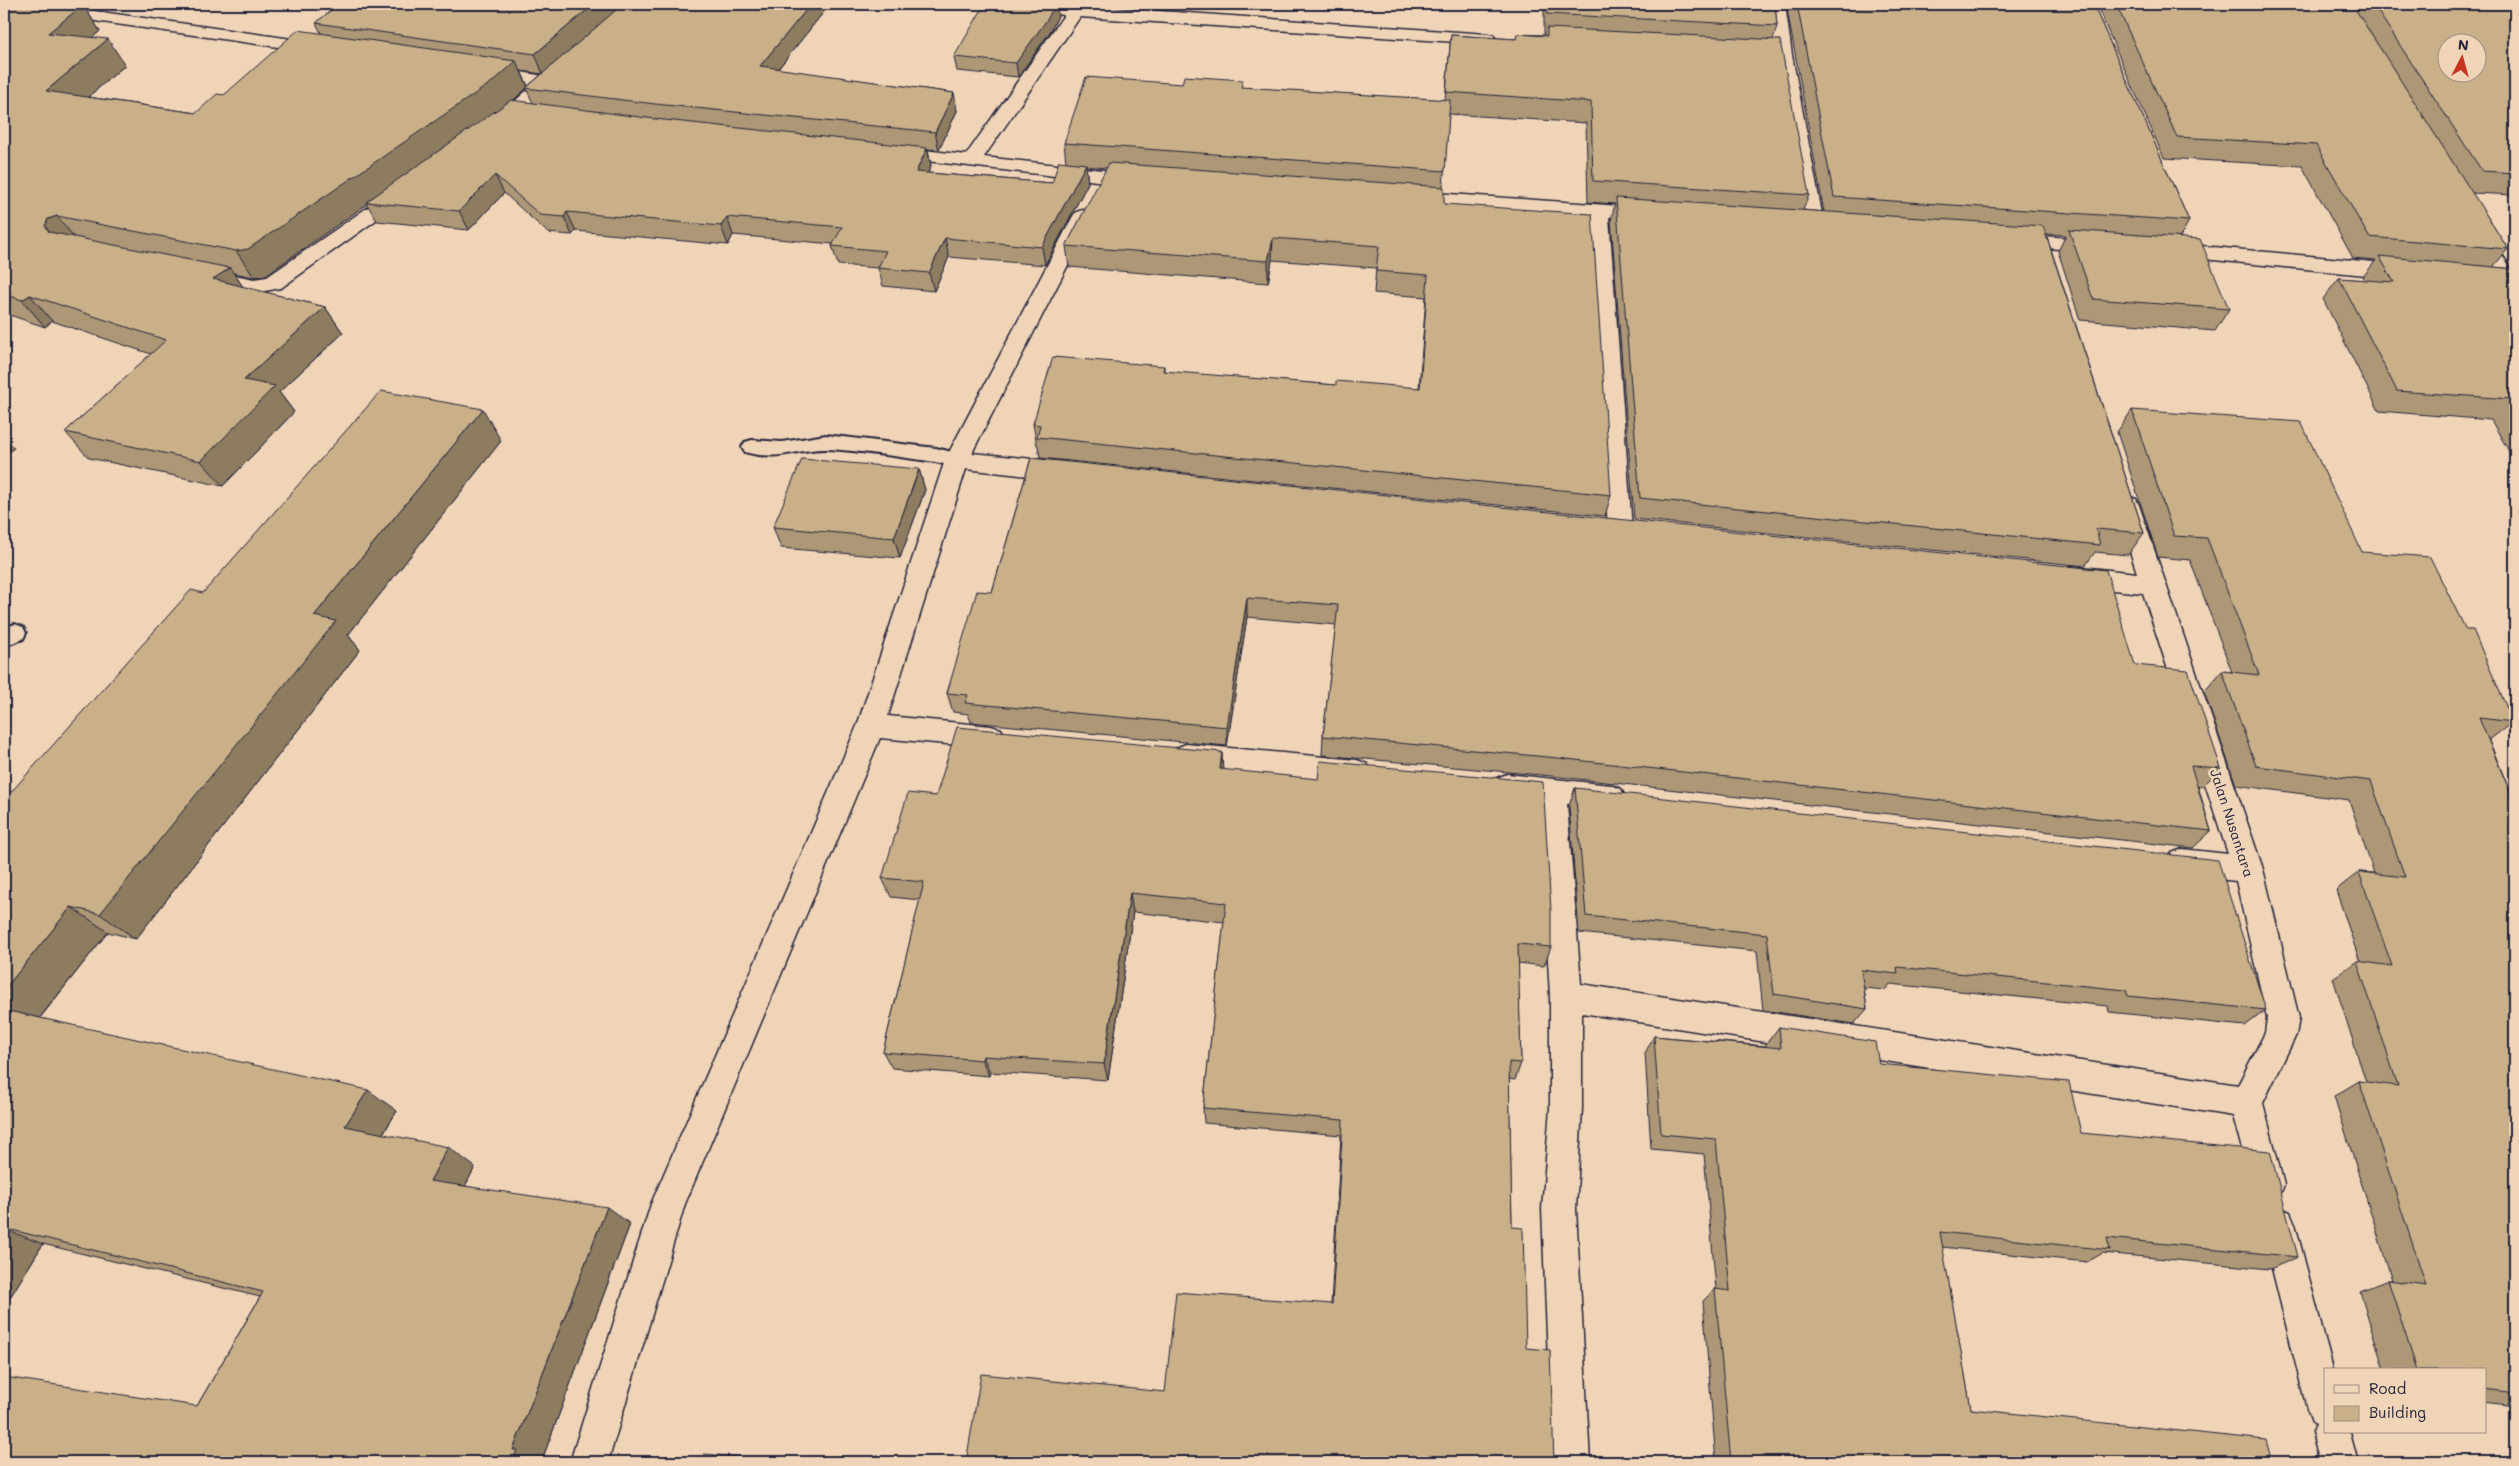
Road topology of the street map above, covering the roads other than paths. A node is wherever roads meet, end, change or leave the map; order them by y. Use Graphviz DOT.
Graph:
graph roads {
  1 [pos="10,4"];
  2 [pos="1012,4"];
  3 [pos="1776,4"];
  4 [pos="1078,7"];
  5 [pos="1500,40"];
  6 [pos="337,50"];
  7 [pos="1764,54"];
  8 [pos="578,56"];
  9 [pos="1783,56"];
  10 [pos="471,70"];
  11 [pos="548,82"];
  12 [pos="560,118"];
  13 [pos="873,150"];
  14 [pos="972,160"];
  15 [pos="1103,177"];
  16 [pos="419,180"];
  17 [pos="1163,181"];
  18 [pos="1390,196"];
  19 [pos="1598,210"];
  20 [pos="2467,214"];
  21 [pos="1667,215"];
  22 [pos="1814,224"];
  23 [pos="1992,238"];
  24 [pos="2042,242"];
  25 [pos="2117,247"];
  26 [pos="2155,249"];
  27 [pos="2051,271"];
  28 [pos="186,273"];
  29 [pos="2430,274"];
  30 [pos="2504,281"];
  31 [pos="752,447"];
  32 [pos="957,460"];
  33 [pos="1085,473"];
  34 [pos="2118,480"];
  35 [pos="1620,529"];
  36 [pos="2054,574"];
  37 [pos="2152,584"];
  38 [pos="870,726"];
  39 [pos="1019,740"];
  40 [pos="1157,753"];
  41 [pos="1384,774"];
  42 [pos="1483,783"];
  43 [pos="1552,790"];
  44 [pos="1640,800"];
  45 [pos="2160,859"];
  46 [pos="2248,869"];
  47 [pos="1566,996"];
  48 [pos="2246,1102"];
  49 [pos="2324,1405"];
  50 [pos="2332,1434"];
  51 [pos="589,1462"];
  52 [pos="1571,1462"];
  53 [pos="2339,1462"];
  1 -- 6 [label="street"];
  2 -- 4 [label="street"];
  3 -- 9 [label="street"];
  4 -- 5 [label="street"];
  4 -- 14 [label="street"];
  7 -- 9 [label="street"];
  8 -- 11 [label="street"];
  9 -- 22 [label="street"];
  10 -- 11 [label="street"];
  11 -- 12 [label="street"];
  13 -- 14 [label="street"];
  14 -- 15 [label="street"];
  15 -- 17 [label="street"];
  15 -- 32 [label="street"];
  16 -- 28 [label="street"];
  18 -- 19 [label="street"];
  19 -- 21 [label="street"];
  19 -- 35 [label="street"];
  20 -- 30 [label="street"];
  23 -- 24 [label="street"];
  24 -- 25 [label="street"];
  24 -- 27 [label="street"];
  26 -- 29 [label="street"];
  31 -- 32 [label="lane"];
  32 -- 33 [label="street"];
  32 -- 38 [label="street"];
  34 -- 37 [label="street, Jalan Nusantara"];
  36 -- 37 [label="street"];
  37 -- 46 [label="street, Jalan Nusantara"];
  38 -- 39 [label="street"];
  38 -- 51 [label="street"];
  40 -- 41 [label="street"];
  42 -- 43 [label="street"];
  43 -- 44 [label="street"];
  43 -- 47 [label="street"];
  45 -- 46 [label="street"];
  46 -- 48 [label="street, Jalan Nusantara"];
  47 -- 48 [label="street"];
  47 -- 52 [label="street"];
  48 -- 49 [label="street"];
  50 -- 53 [label="street"];
}
